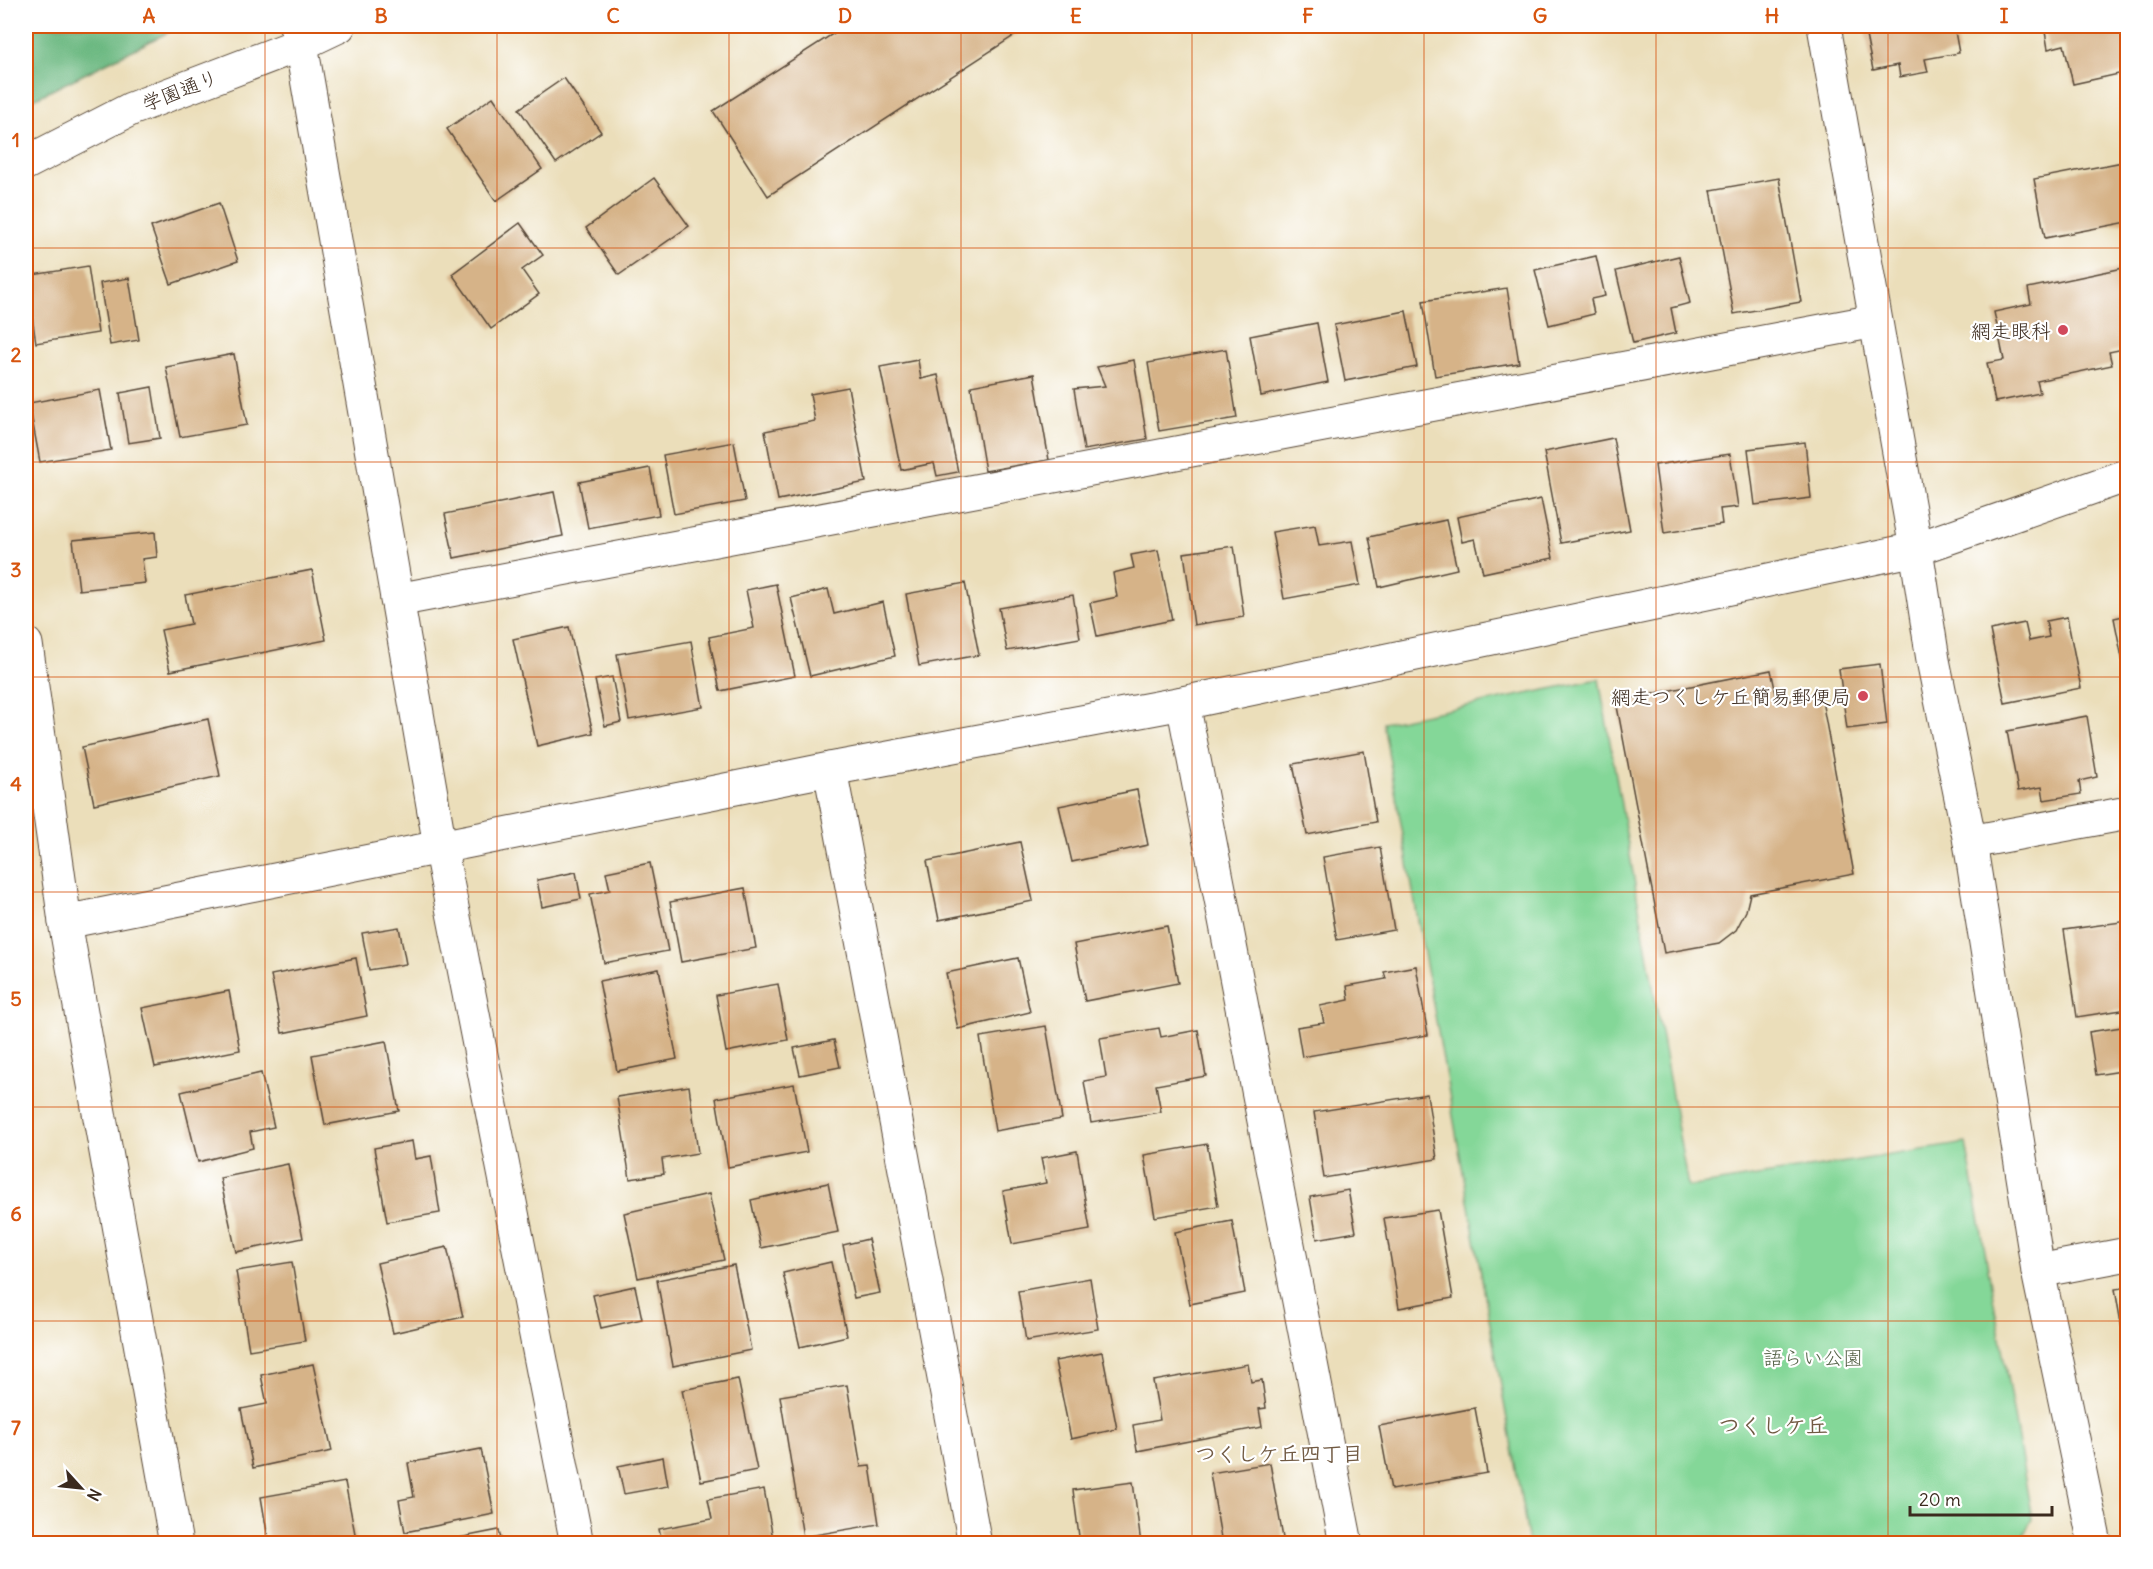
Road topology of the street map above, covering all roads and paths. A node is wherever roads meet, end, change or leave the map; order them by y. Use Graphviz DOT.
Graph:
graph roads {
  1 [pos="339,26"];
  2 [pos="1824,26"];
  3 [pos="299,35"];
  4 [pos="26,163"];
  5 [pos="1875,321"];
  6 [pos="2127,475"];
  7 [pos="1916,549"];
  8 [pos="397,600"];
  9 [pos="26,644"];
  10 [pos="1184,703"];
  11 [pos="830,769"];
  12 [pos="2127,813"];
  13 [pos="1970,842"];
  14 [pos="440,846"];
  15 [pos="65,922"];
  16 [pos="2127,1254"];
  17 [pos="2038,1271"];
  18 [pos="176,1544"];
  19 [pos="578,1544"];
  20 [pos="975,1544"];
  21 [pos="1346,1544"];
  22 [pos="2095,1544"];
  1 -- 3 [label="street, 学園通り"];
  2 -- 5 [label="street"];
  3 -- 4 [label="street, 学園通り"];
  3 -- 8 [label="street"];
  5 -- 7 [label="street"];
  5 -- 8 [label="street"];
  6 -- 7 [label="street"];
  7 -- 10 [label="street"];
  7 -- 13 [label="street"];
  8 -- 14 [label="street"];
  9 -- 15 [label="street"];
  10 -- 11 [label="street"];
  10 -- 21 [label="street"];
  11 -- 14 [label="street"];
  11 -- 20 [label="street"];
  12 -- 13 [label="street"];
  13 -- 17 [label="street"];
  14 -- 15 [label="street"];
  14 -- 19 [label="street"];
  15 -- 18 [label="street"];
  16 -- 17 [label="street"];
  17 -- 22 [label="street"];
}
